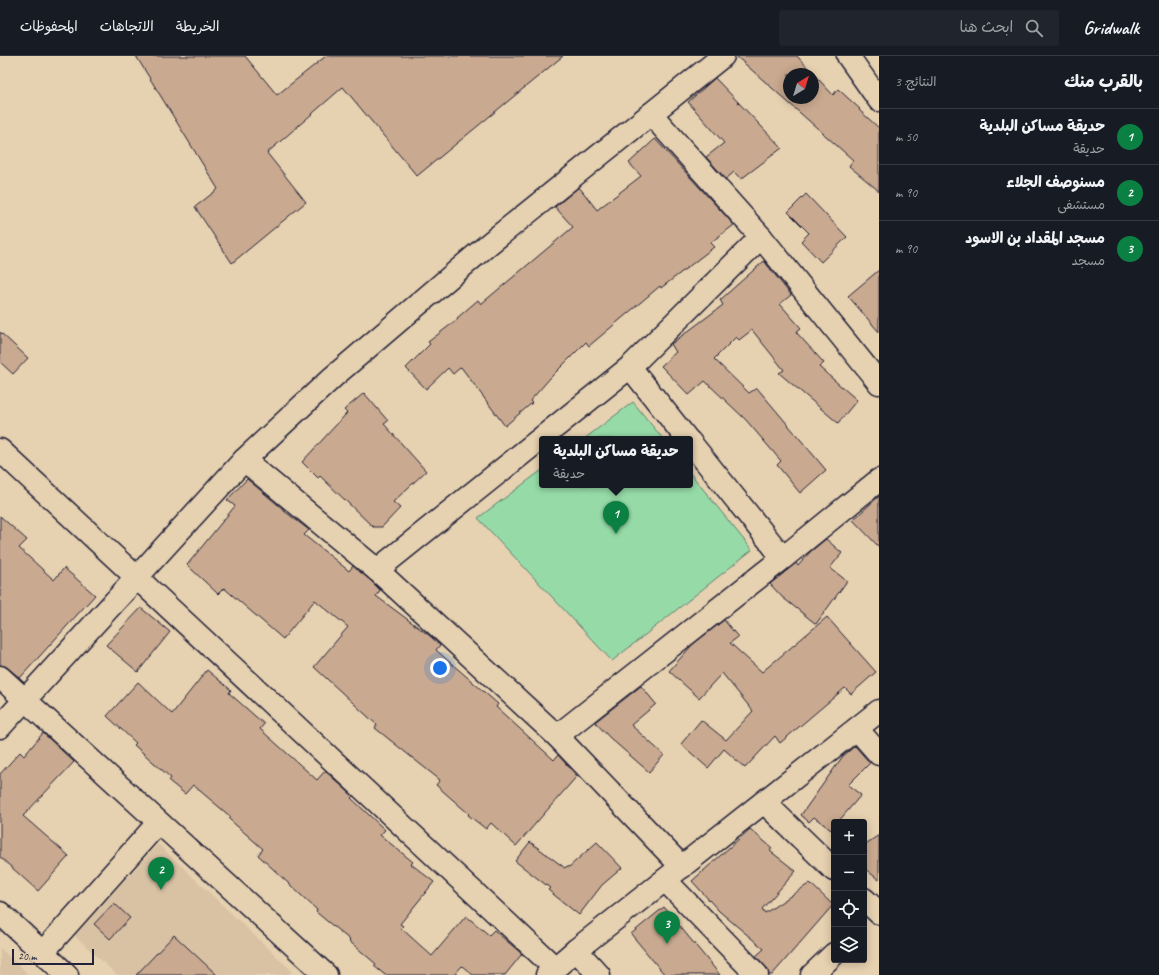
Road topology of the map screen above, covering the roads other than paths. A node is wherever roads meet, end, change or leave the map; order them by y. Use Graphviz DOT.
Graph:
graph roads {
  1 [pos="723,56"];
  2 [pos="848,56"];
  3 [pos="879,100"];
  4 [pos="651,114"];
  5 [pos="761,237"];
  6 [pos="630,368"];
  7 [pos="879,383"];
  8 [pos="545,436"];
  9 [pos="685,436"];
  10 [pos="539,441"];
  11 [pos="693,446"];
  12 [pos="0,450"];
  13 [pos="244,460"];
  14 [pos="879,480"];
  15 [pos="783,558"];
  16 [pos="377,570"];
  17 [pos="136,577"];
  18 [pos="0,677"];
  19 [pos="24,700"];
  20 [pos="879,712"];
  21 [pos="0,727"];
  22 [pos="857,729"];
  23 [pos="557,736"];
  24 [pos="879,754"];
  25 [pos="764,802"];
  26 [pos="158,823"];
  27 [pos="831,867"];
  28 [pos="674,873"];
  29 [pos="0,913"];
  30 [pos="576,950"];
  31 [pos="43,952"];
  32 [pos="831,957"];
  33 [pos="551,971"];
  34 [pos="320,973"];
  35 [pos="67,975"];
  36 [pos="599,975"];
  37 [pos="757,975"];
  38 [pos="812,975"];
  1 -- 4 [label="street"];
  2 -- 3 [label="street"];
  4 -- 5 [label="street"];
  4 -- 13 [label="street"];
  5 -- 6 [label="street"];
  5 -- 7 [label="street"];
  6 -- 8 [label="street"];
  6 -- 9 [label="street"];
  10 -- 16 [label="street"];
  11 -- 15 [label="street"];
  12 -- 17 [label="street"];
  13 -- 16 [label="street"];
  13 -- 17 [label="street"];
  14 -- 15 [label="street"];
  15 -- 23 [label="street"];
  16 -- 23 [label="street"];
  17 -- 19 [label="street"];
  17 -- 33 [label="street"];
  18 -- 19 [label="street"];
  19 -- 21 [label="street"];
  19 -- 26 [label="street"];
  20 -- 22 [label="street"];
  22 -- 24 [label="street"];
  22 -- 25 [label="street"];
  23 -- 28 [label="street"];
  25 -- 27 [label="street"];
  25 -- 28 [label="street"];
  26 -- 31 [label="street"];
  26 -- 34 [label="street"];
  28 -- 30 [label="street"];
  28 -- 37 [label="street"];
  29 -- 31 [label="street"];
  30 -- 33 [label="street"];
  30 -- 36 [label="street"];
  31 -- 35 [label="street"];
  32 -- 38 [label="street"];
}
